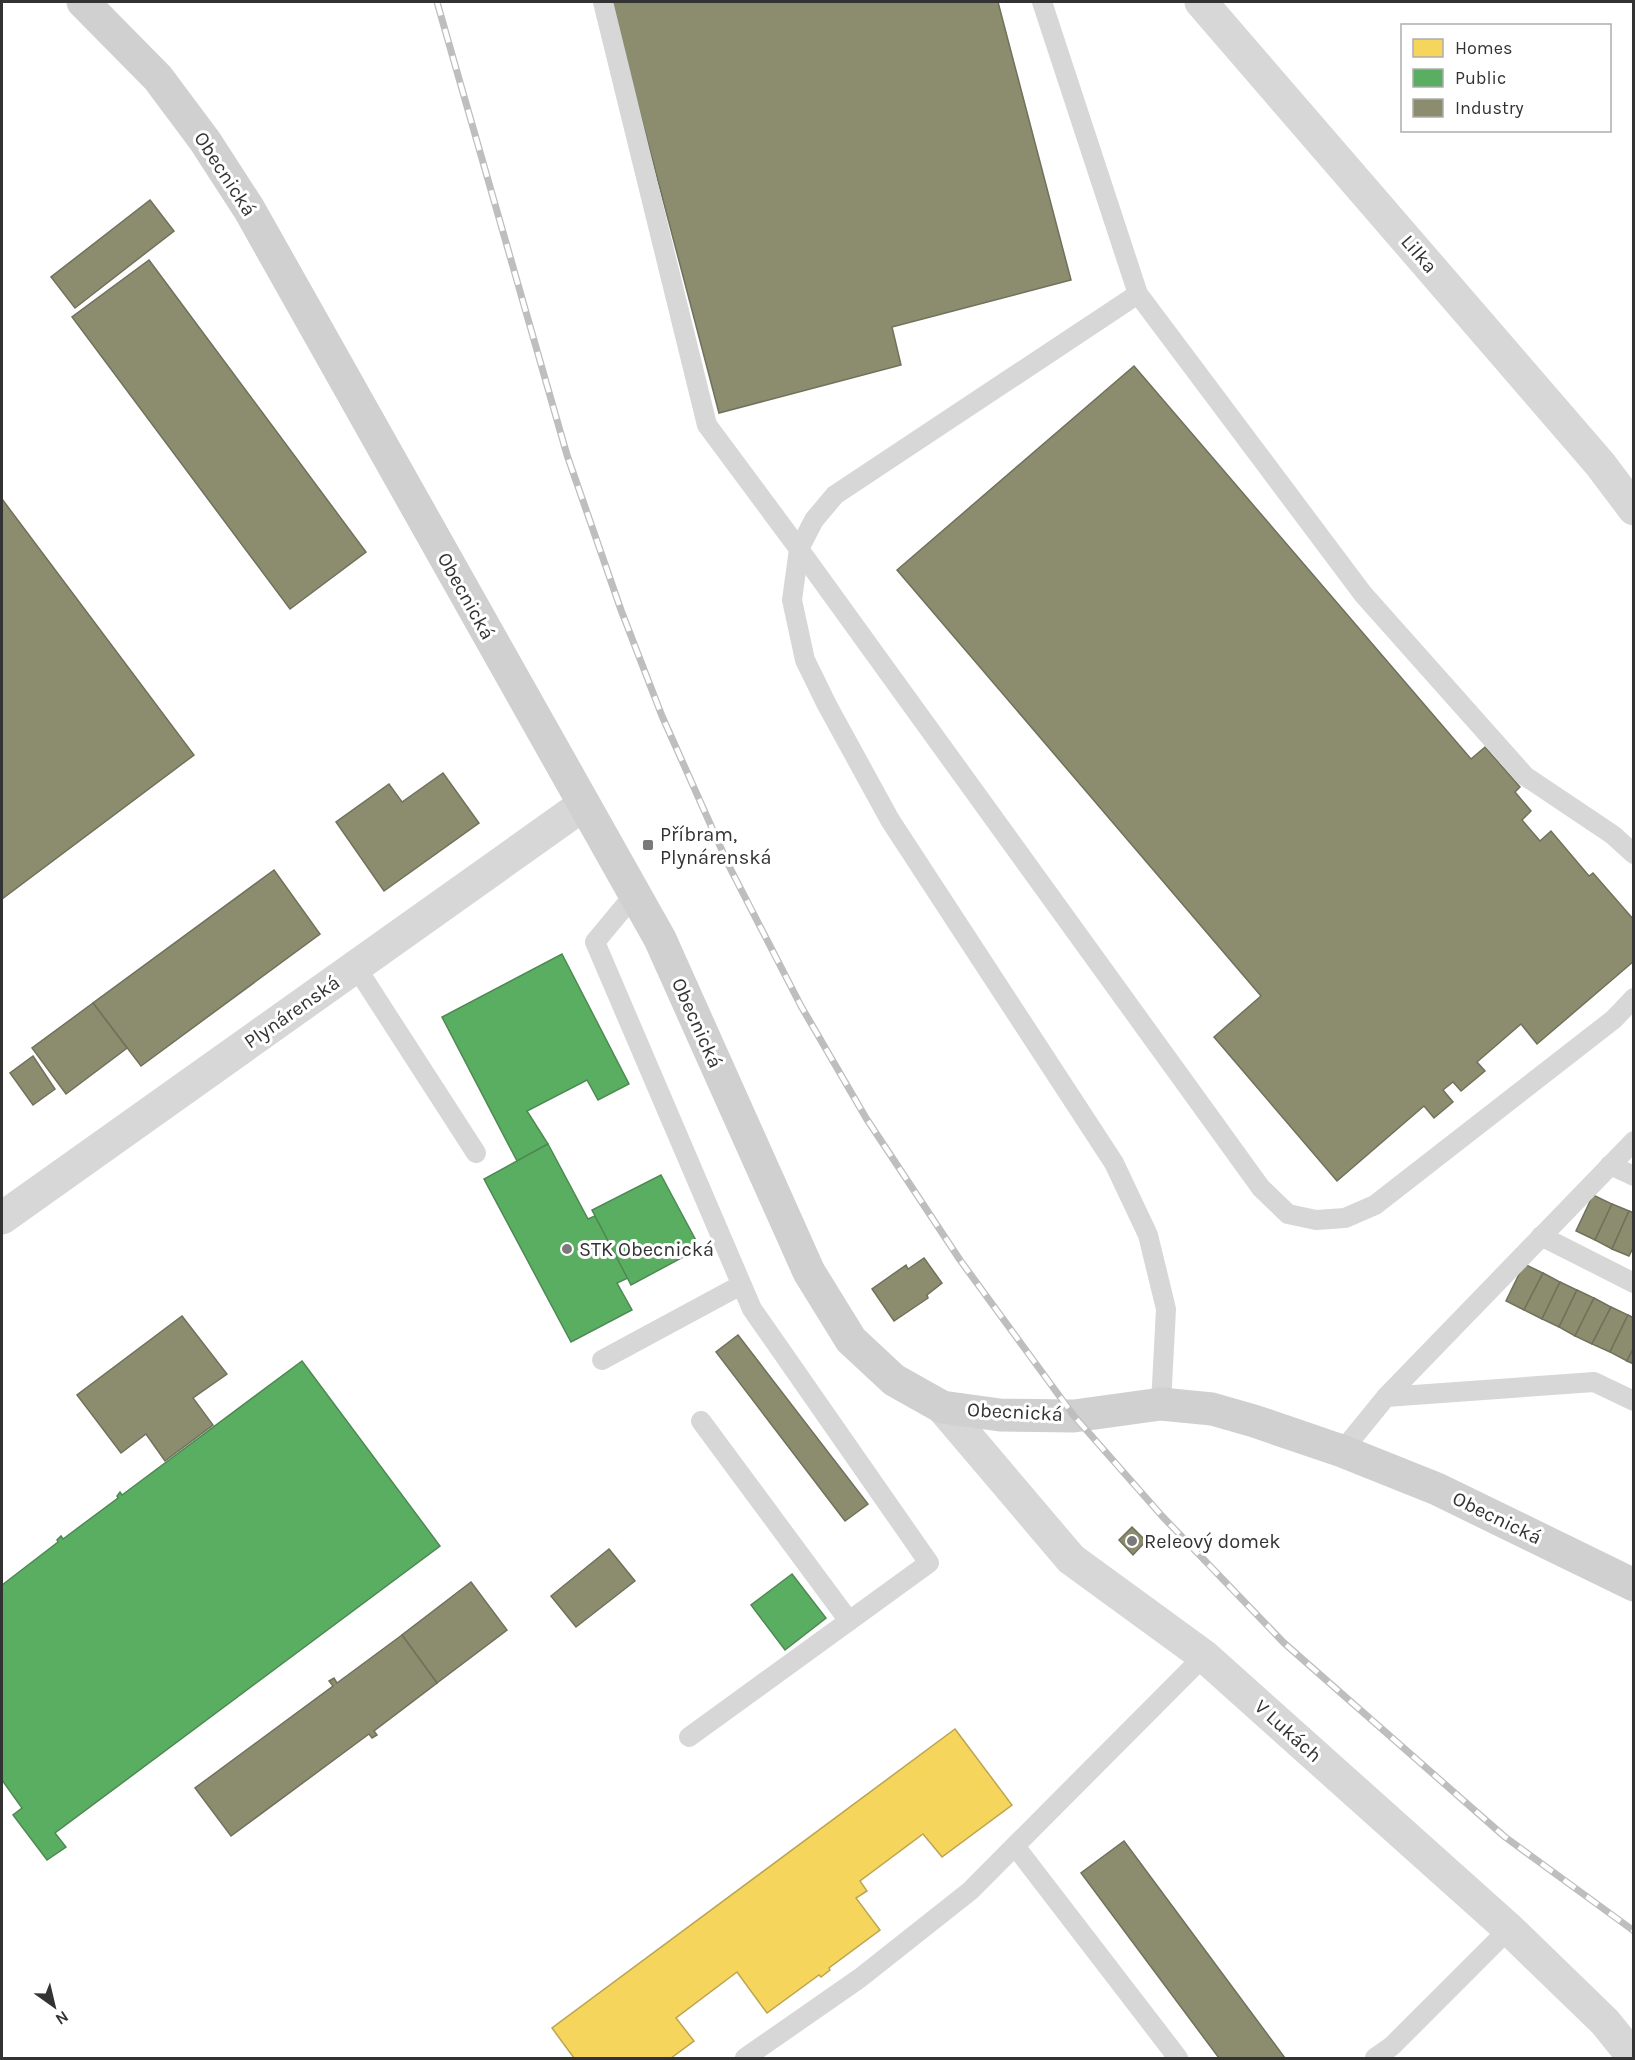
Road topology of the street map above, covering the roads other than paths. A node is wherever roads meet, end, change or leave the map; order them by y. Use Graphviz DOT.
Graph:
graph roads {
  1 [pos="83,2"];
  2 [pos="603,2"];
  3 [pos="1042,2"];
  4 [pos="1201,2"];
  5 [pos="1138,294"];
  6 [pos="1634,509"];
  7 [pos="799,549"];
  8 [pos="583,805"];
  9 [pos="1634,854"];
  10 [pos="634,895"];
  11 [pos="356,967"];
  12 [pos="1634,998"];
  13 [pos="1634,1141"];
  14 [pos="476,1153"];
  15 [pos="1610,1165"];
  16 [pos="1634,1176"];
  17 [pos="2,1218"];
  18 [pos="1541,1236"];
  19 [pos="1634,1283"];
  20 [pos="741,1285"];
  21 [pos="602,1360"];
  22 [pos="1386,1397"];
  23 [pos="1634,1401"];
  24 [pos="1161,1404"];
  25 [pos="942,1407"];
  26 [pos="701,1421"];
  27 [pos="1342,1451"];
  28 [pos="1634,1585"];
  29 [pos="849,1621"];
  30 [pos="1204,1656"];
  31 [pos="689,1737"];
  32 [pos="1015,1846"];
  33 [pos="1509,1929"];
  34 [pos="745,2058"];
  35 [pos="1178,2058"];
  36 [pos="1375,2058"];
  37 [pos="1634,2058"];
  1 -- 8 [label="street, Obecnická"];
  2 -- 7 [label="lane"];
  3 -- 5 [label="lane"];
  4 -- 6 [label="street, Lilka"];
  5 -- 7 [label="lane"];
  5 -- 9 [label="lane"];
  7 -- 12 [label="lane"];
  7 -- 24 [label="lane"];
  8 -- 10 [label="street, Obecnická"];
  8 -- 11 [label="street, Plynárenská"];
  10 -- 20 [label="lane"];
  10 -- 25 [label="street, Obecnická"];
  11 -- 14 [label="lane"];
  11 -- 17 [label="street, Plynárenská"];
  13 -- 15 [label="lane"];
  15 -- 16 [label="lane"];
  15 -- 18 [label="lane"];
  18 -- 19 [label="lane"];
  18 -- 22 [label="lane"];
  20 -- 21 [label="lane"];
  20 -- 29 [label="lane"];
  22 -- 23 [label="lane"];
  22 -- 27 [label="lane"];
  24 -- 25 [label="street, Obecnická"];
  24 -- 27 [label="street, Obecnická"];
  25 -- 30 [label="street, V Lukách"];
  26 -- 29 [label="lane"];
  27 -- 28 [label="street, Obecnická"];
  29 -- 31 [label="lane"];
  30 -- 32 [label="lane"];
  30 -- 33 [label="street, V Lukách"];
  32 -- 34 [label="lane"];
  32 -- 35 [label="lane"];
  33 -- 36 [label="lane"];
  33 -- 37 [label="street, V Lukách"];
}
